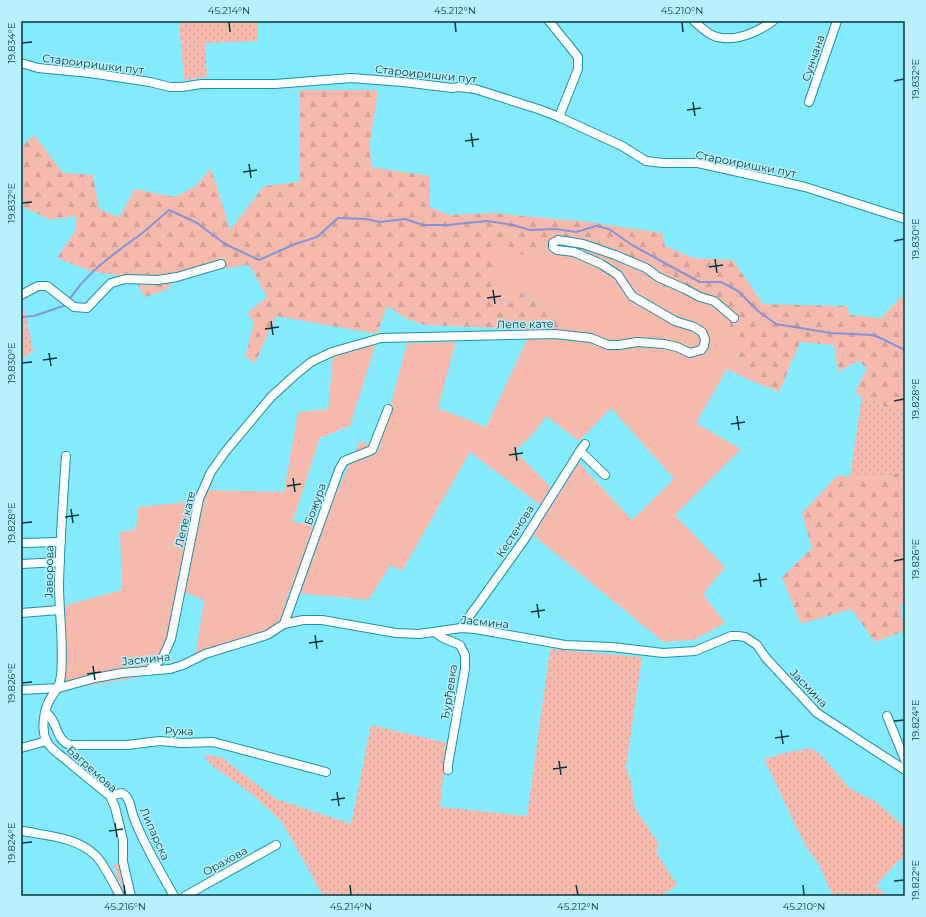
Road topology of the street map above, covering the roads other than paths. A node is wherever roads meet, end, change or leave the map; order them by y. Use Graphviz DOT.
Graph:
graph roads {
  1 [pos="549,21"];
  2 [pos="694,21"];
  3 [pos="773,21"];
  4 [pos="837,21"];
  5 [pos="21,63"];
  6 [pos="809,102"];
  7 [pos="559,117"];
  8 [pos="905,219"];
  9 [pos="221,264"];
  10 [pos="21,295"];
  11 [pos="734,318"];
  12 [pos="388,409"];
  13 [pos="585,444"];
  14 [pos="580,451"];
  15 [pos="66,456"];
  16 [pos="605,475"];
  17 [pos="61,542"];
  18 [pos="21,543"];
  19 [pos="60,562"];
  20 [pos="21,564"];
  21 [pos="59,610"];
  22 [pos="21,613"];
  23 [pos="284,624"];
  24 [pos="461,628"];
  25 [pos="436,633"];
  26 [pos="148,671"];
  27 [pos="59,688"];
  28 [pos="21,690"];
  29 [pos="45,712"];
  30 [pos="887,716"];
  31 [pos="46,741"];
  32 [pos="21,748"];
  33 [pos="905,760"];
  34 [pos="448,770"];
  35 [pos="905,770"];
  36 [pos="326,772"];
  37 [pos="110,796"];
  38 [pos="23,831"];
  39 [pos="276,845"];
  40 [pos="120,896"];
  41 [pos="131,896"];
  42 [pos="174,896"];
  43 [pos="185,896"];
  1 -- 7 [label="street"];
  2 -- 3 [label="street"];
  4 -- 6 [label="street, Сунчана"];
  5 -- 7 [label="street, Староиришки пут"];
  7 -- 8 [label="street, Староиришки пут"];
  9 -- 10 [label="street"];
  11 -- 26 [label="street, Лепе кате"];
  12 -- 23 [label="street, Божура"];
  13 -- 14 [label="street, Кестенова"];
  14 -- 16 [label="street"];
  14 -- 24 [label="street, Кестенова"];
  15 -- 17 [label="street, Јаворова"];
  17 -- 18 [label="street"];
  17 -- 19 [label="street, Јаворова"];
  19 -- 20 [label="street"];
  19 -- 21 [label="street, Јаворова"];
  21 -- 22 [label="street"];
  21 -- 27 [label="street, Јаворова"];
  23 -- 25 [label="street, Јасмина"];
  23 -- 26 [label="street, Јасмина"];
  24 -- 25 [label="street, Јасмина"];
  24 -- 35 [label="street, Јасмина"];
  25 -- 34 [label="street, Ђурђевка"];
  26 -- 27 [label="street, Јасмина"];
  27 -- 28 [label="street, Јасмина"];
  27 -- 29 [label="street"];
  29 -- 31 [label="street"];
  29 -- 36 [label="street, Ружа"];
  30 -- 33 [label="street"];
  31 -- 32 [label="street"];
  31 -- 37 [label="street, Багремова"];
  37 -- 41 [label="street, Багремова"];
  37 -- 42 [label="street, Липарска"];
  38 -- 40 [label="street"];
  39 -- 43 [label="street, Орахова"];
}
